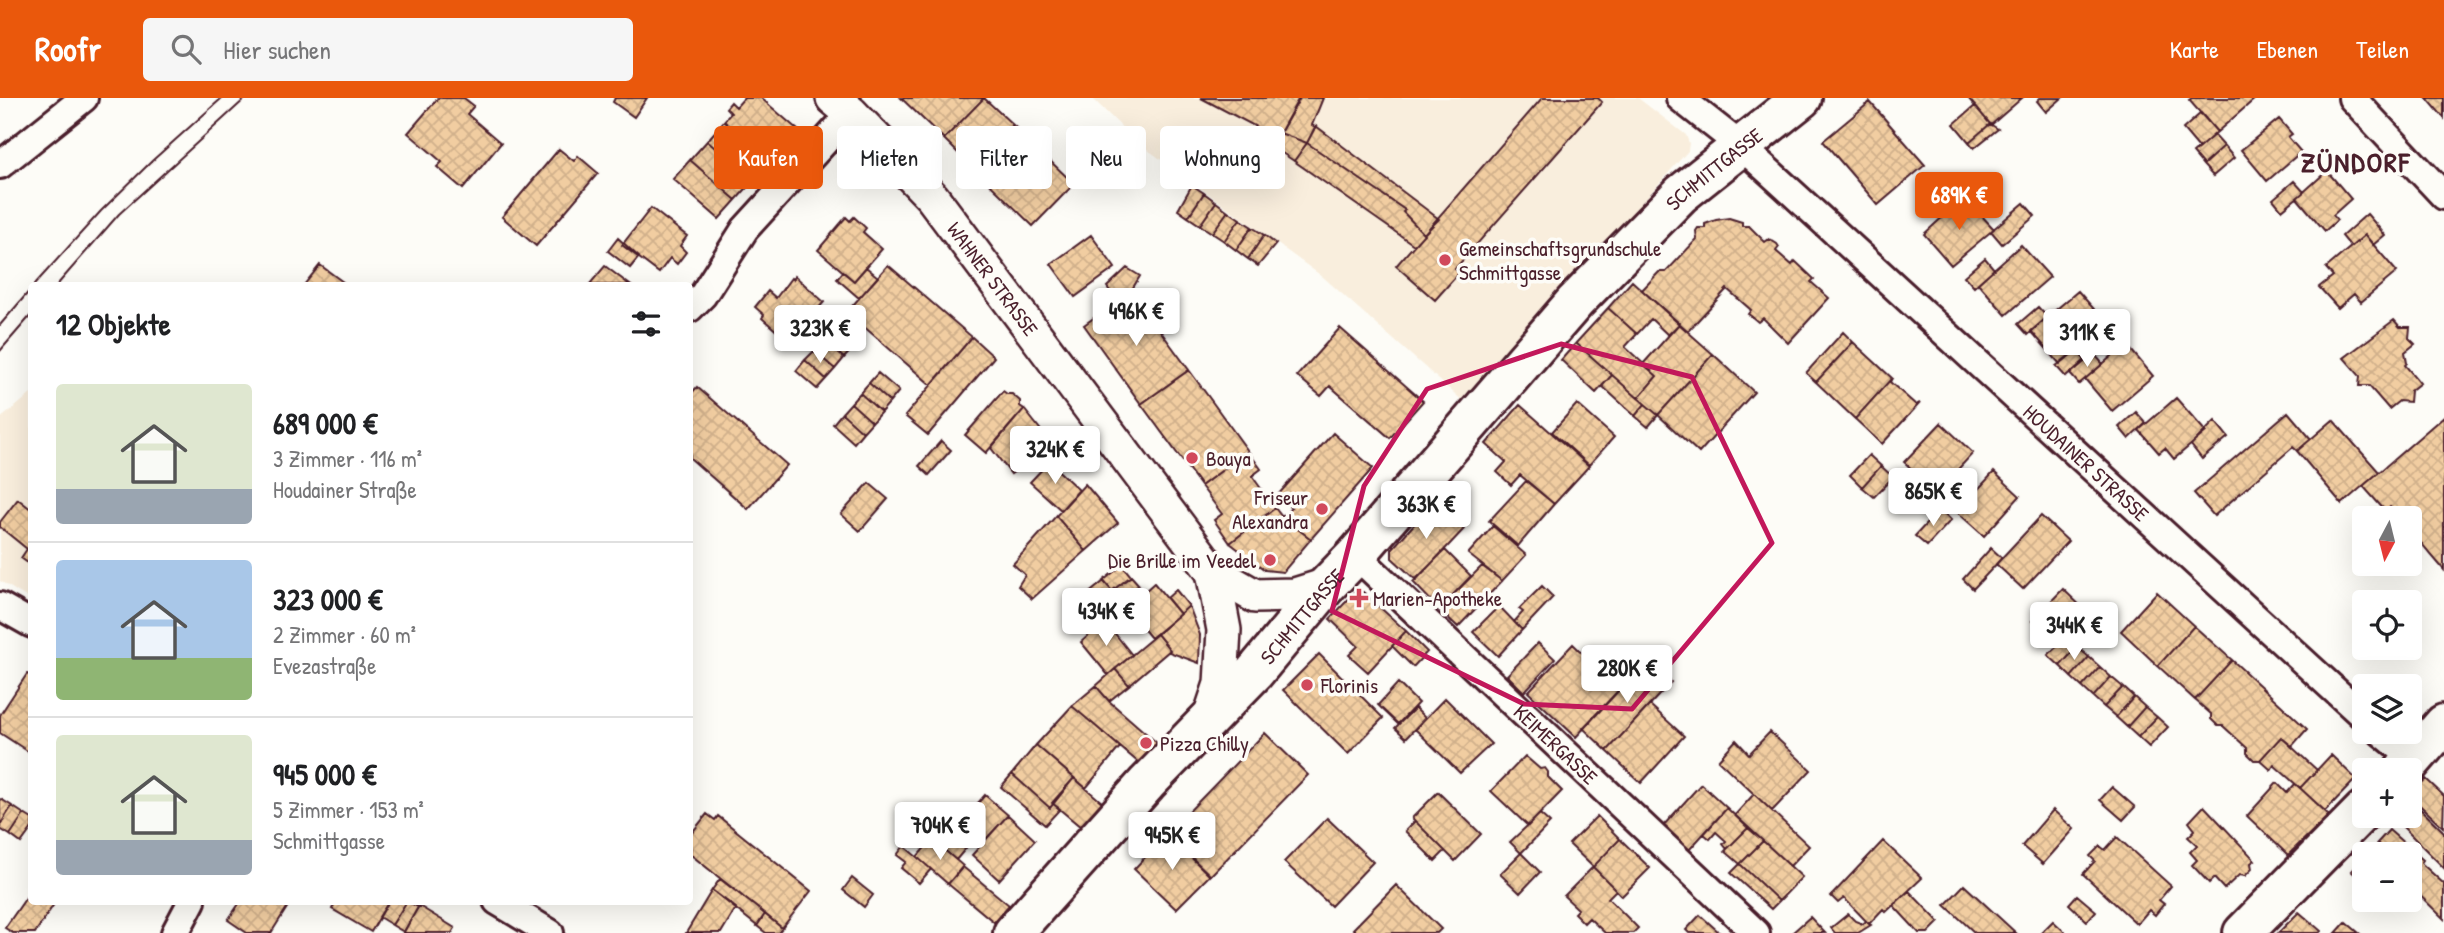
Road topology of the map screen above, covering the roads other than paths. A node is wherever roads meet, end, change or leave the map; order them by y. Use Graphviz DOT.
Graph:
graph roads {
  1 [pos="84,98"];
  2 [pos="1680,98"];
  3 [pos="1802,98"];
  4 [pos="2352,98"];
  5 [pos="842,106"];
  6 [pos="1742,147"];
  7 [pos="0,165"];
  8 [pos="2444,196"];
  9 [pos="693,305"];
  10 [pos="1356,555"];
  11 [pos="1213,572"];
  12 [pos="1327,584"];
  13 [pos="0,606"];
  14 [pos="28,622"];
  15 [pos="2352,707"];
  16 [pos="1208,721"];
  17 [pos="2444,724"];
  18 [pos="2391,744"];
  19 [pos="2403,758"];
  20 [pos="2415,758"];
  21 [pos="2352,822"];
  22 [pos="190,905"];
  23 [pos="504,905"];
  24 [pos="175,933"];
  25 [pos="550,933"];
  26 [pos="1013,933"];
  27 [pos="1756,933"];
  28 [pos="2243,933"];
  1 -- 7 [label="street"];
  2 -- 6 [label="street, HOUDAINER STRASSE"];
  3 -- 6 [label="main road, SCHMITTGASSE"];
  4 -- 8 [label="street"];
  5 -- 9 [label="street"];
  5 -- 11 [label="street, WAHNER STRASSE"];
  6 -- 10 [label="main road, SCHMITTGASSE"];
  6 -- 15 [label="street, HOUDAINER STRASSE"];
  10 -- 12 [label="main road, SCHMITTGASSE"];
  10 -- 27 [label="street, KEIMERGASSE"];
  11 -- 12 [label="street, WAHNER STRASSE"];
  11 -- 16 [label="street, WAHNER STRASSE"];
  12 -- 16 [label="main road, SCHMITTGASSE"];
  13 -- 14 [label="street"];
  16 -- 26 [label="main road, SCHMITTGASSE"];
  17 -- 20 [label="main road"];
  18 -- 19 [label="street"];
  21 -- 28 [label="main road"];
  22 -- 24 [label="street"];
  23 -- 25 [label="street"];
}
